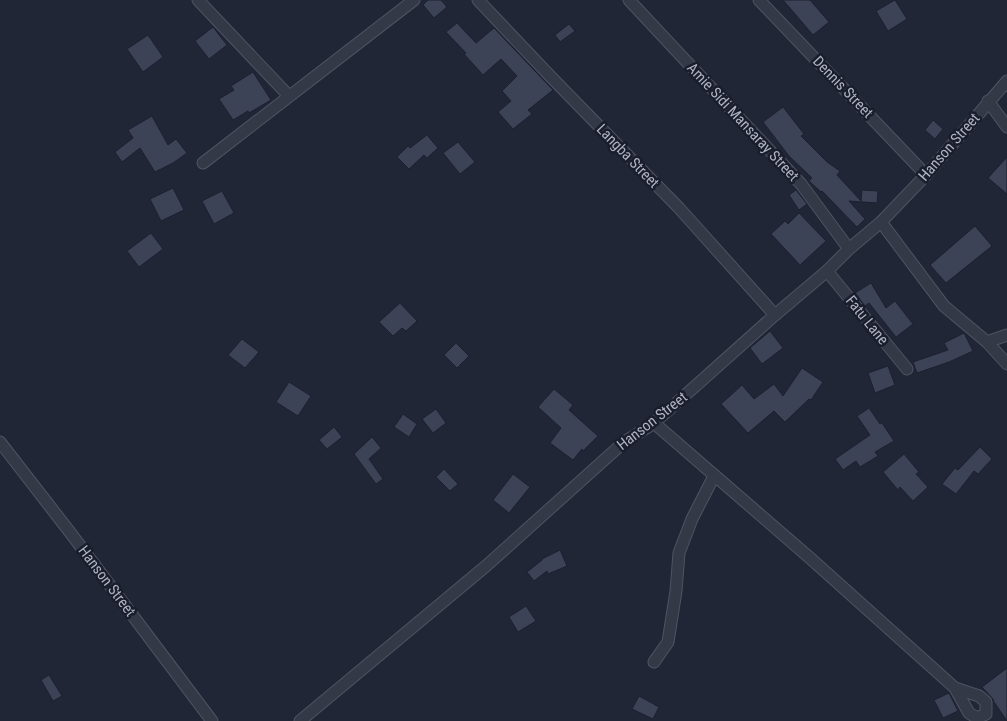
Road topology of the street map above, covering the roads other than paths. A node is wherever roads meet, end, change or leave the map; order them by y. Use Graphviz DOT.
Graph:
graph roads {
  1 [pos="198,0"];
  2 [pos="414,0"];
  3 [pos="478,0"];
  4 [pos="629,0"];
  5 [pos="759,0"];
  6 [pos="1007,81"];
  7 [pos="289,96"];
  8 [pos="988,101"];
  9 [pos="1007,127"];
  10 [pos="203,163"];
  11 [pos="926,175"];
  12 [pos="881,222"];
  13 [pos="849,249"];
  14 [pos="828,271"];
  15 [pos="775,315"];
  16 [pos="1007,335"];
  17 [pos="987,342"];
  18 [pos="1007,364"];
  19 [pos="907,369"];
  20 [pos="654,423"];
  21 [pos="0,442"];
  22 [pos="714,476"];
  23 [pos="654,662"];
  24 [pos="955,688"];
  25 [pos="313,715"];
  26 [pos="212,721"];
  27 [pos="300,721"];
  1 -- 7 [label="street"];
  2 -- 7 [label="street"];
  3 -- 15 [label="street, Langba Street"];
  4 -- 13 [label="street, Amie Sidi Mansaray Street"];
  5 -- 11 [label="street, Dennis Street"];
  6 -- 8 [label="street, Hanson Street"];
  7 -- 10 [label="street"];
  8 -- 9 [label="street"];
  8 -- 11 [label="street, Hanson Street"];
  11 -- 12 [label="street, Hanson Street"];
  12 -- 13 [label="street, Hanson Street"];
  12 -- 17 [label="street"];
  13 -- 14 [label="street, Hanson Street"];
  14 -- 15 [label="street, Hanson Street"];
  14 -- 19 [label="street, Fatu Lane"];
  15 -- 20 [label="street, Hanson Street"];
  16 -- 17 [label="street"];
  17 -- 18 [label="street"];
  20 -- 22 [label="street"];
  20 -- 25 [label="street, Hanson Street"];
  21 -- 26 [label="street, Hanson Street"];
  22 -- 23 [label="street"];
  22 -- 24 [label="street"];
  25 -- 27 [label="street, Hanson Street"];
}
